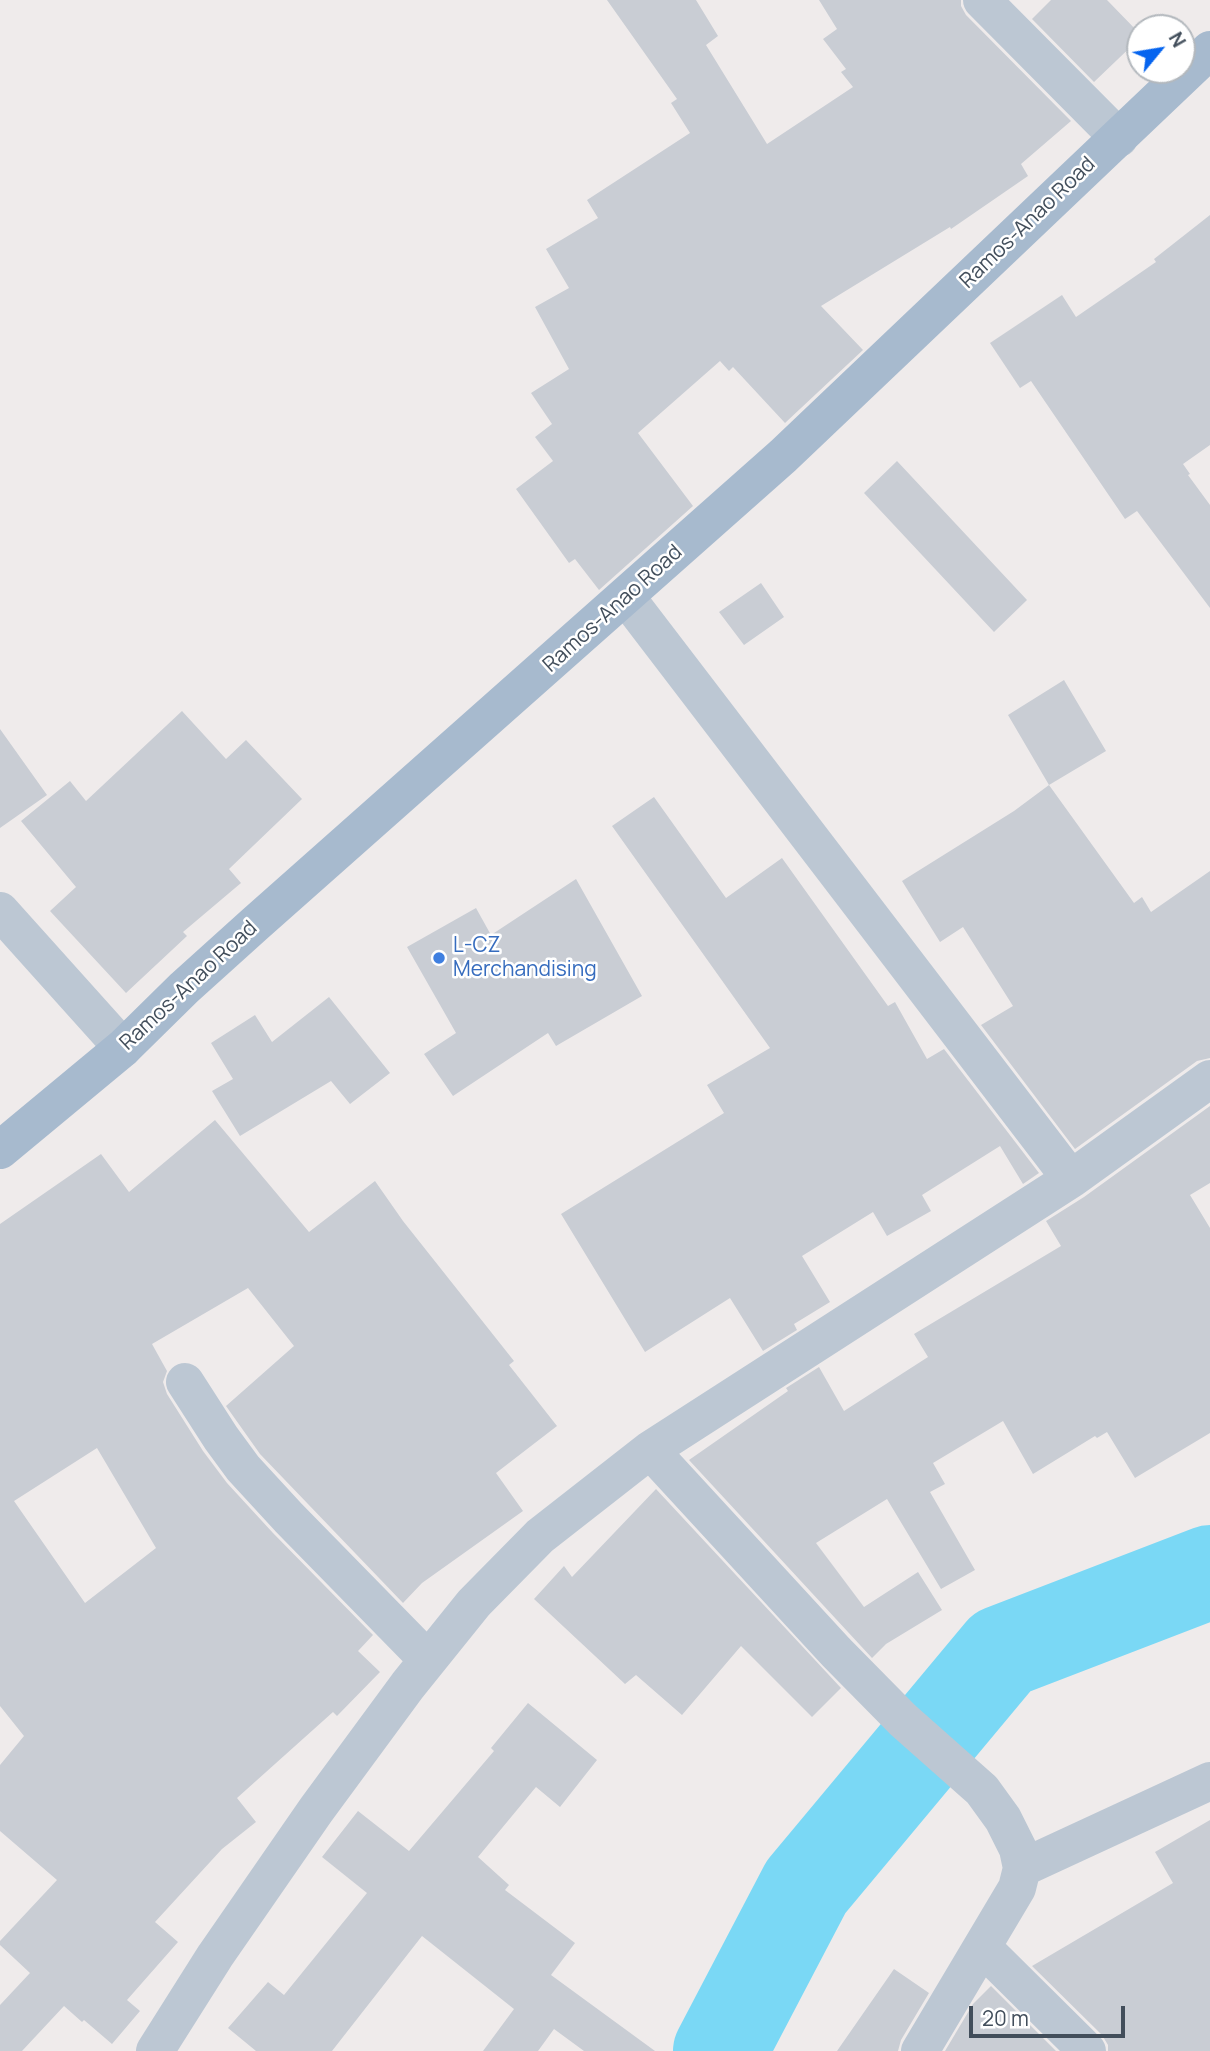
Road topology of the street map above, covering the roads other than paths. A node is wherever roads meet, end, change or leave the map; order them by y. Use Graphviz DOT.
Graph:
graph roads {
  1 [pos="982,0"];
  2 [pos="1210,50"];
  3 [pos="1119,138"];
  4 [pos="626,597"];
  5 [pos="0,911"];
  6 [pos="122,1048"];
  7 [pos="1210,1079"];
  8 [pos="0,1150"];
  9 [pos="1071,1179"];
  10 [pos="185,1382"];
  11 [pos="650,1450"];
  12 [pos="428,1660"];
  13 [pos="1210,1782"];
  14 [pos="1022,1868"];
  15 [pos="982,1947"];
  16 [pos="155,2051"];
  17 [pos="920,2051"];
  18 [pos="1087,2051"];
  1 -- 3 [label="street"];
  2 -- 3 [label="main road, Ramos-Anao Road"];
  3 -- 4 [label="main road, Ramos-Anao Road"];
  4 -- 6 [label="main road, Ramos-Anao Road"];
  4 -- 9 [label="street"];
  5 -- 6 [label="street"];
  6 -- 8 [label="main road, Ramos-Anao Road"];
  7 -- 9 [label="street"];
  9 -- 11 [label="street"];
  10 -- 12 [label="street"];
  11 -- 12 [label="street"];
  11 -- 14 [label="street"];
  12 -- 16 [label="street"];
  13 -- 14 [label="street"];
  14 -- 15 [label="street"];
  15 -- 17 [label="street"];
  15 -- 18 [label="street"];
}
